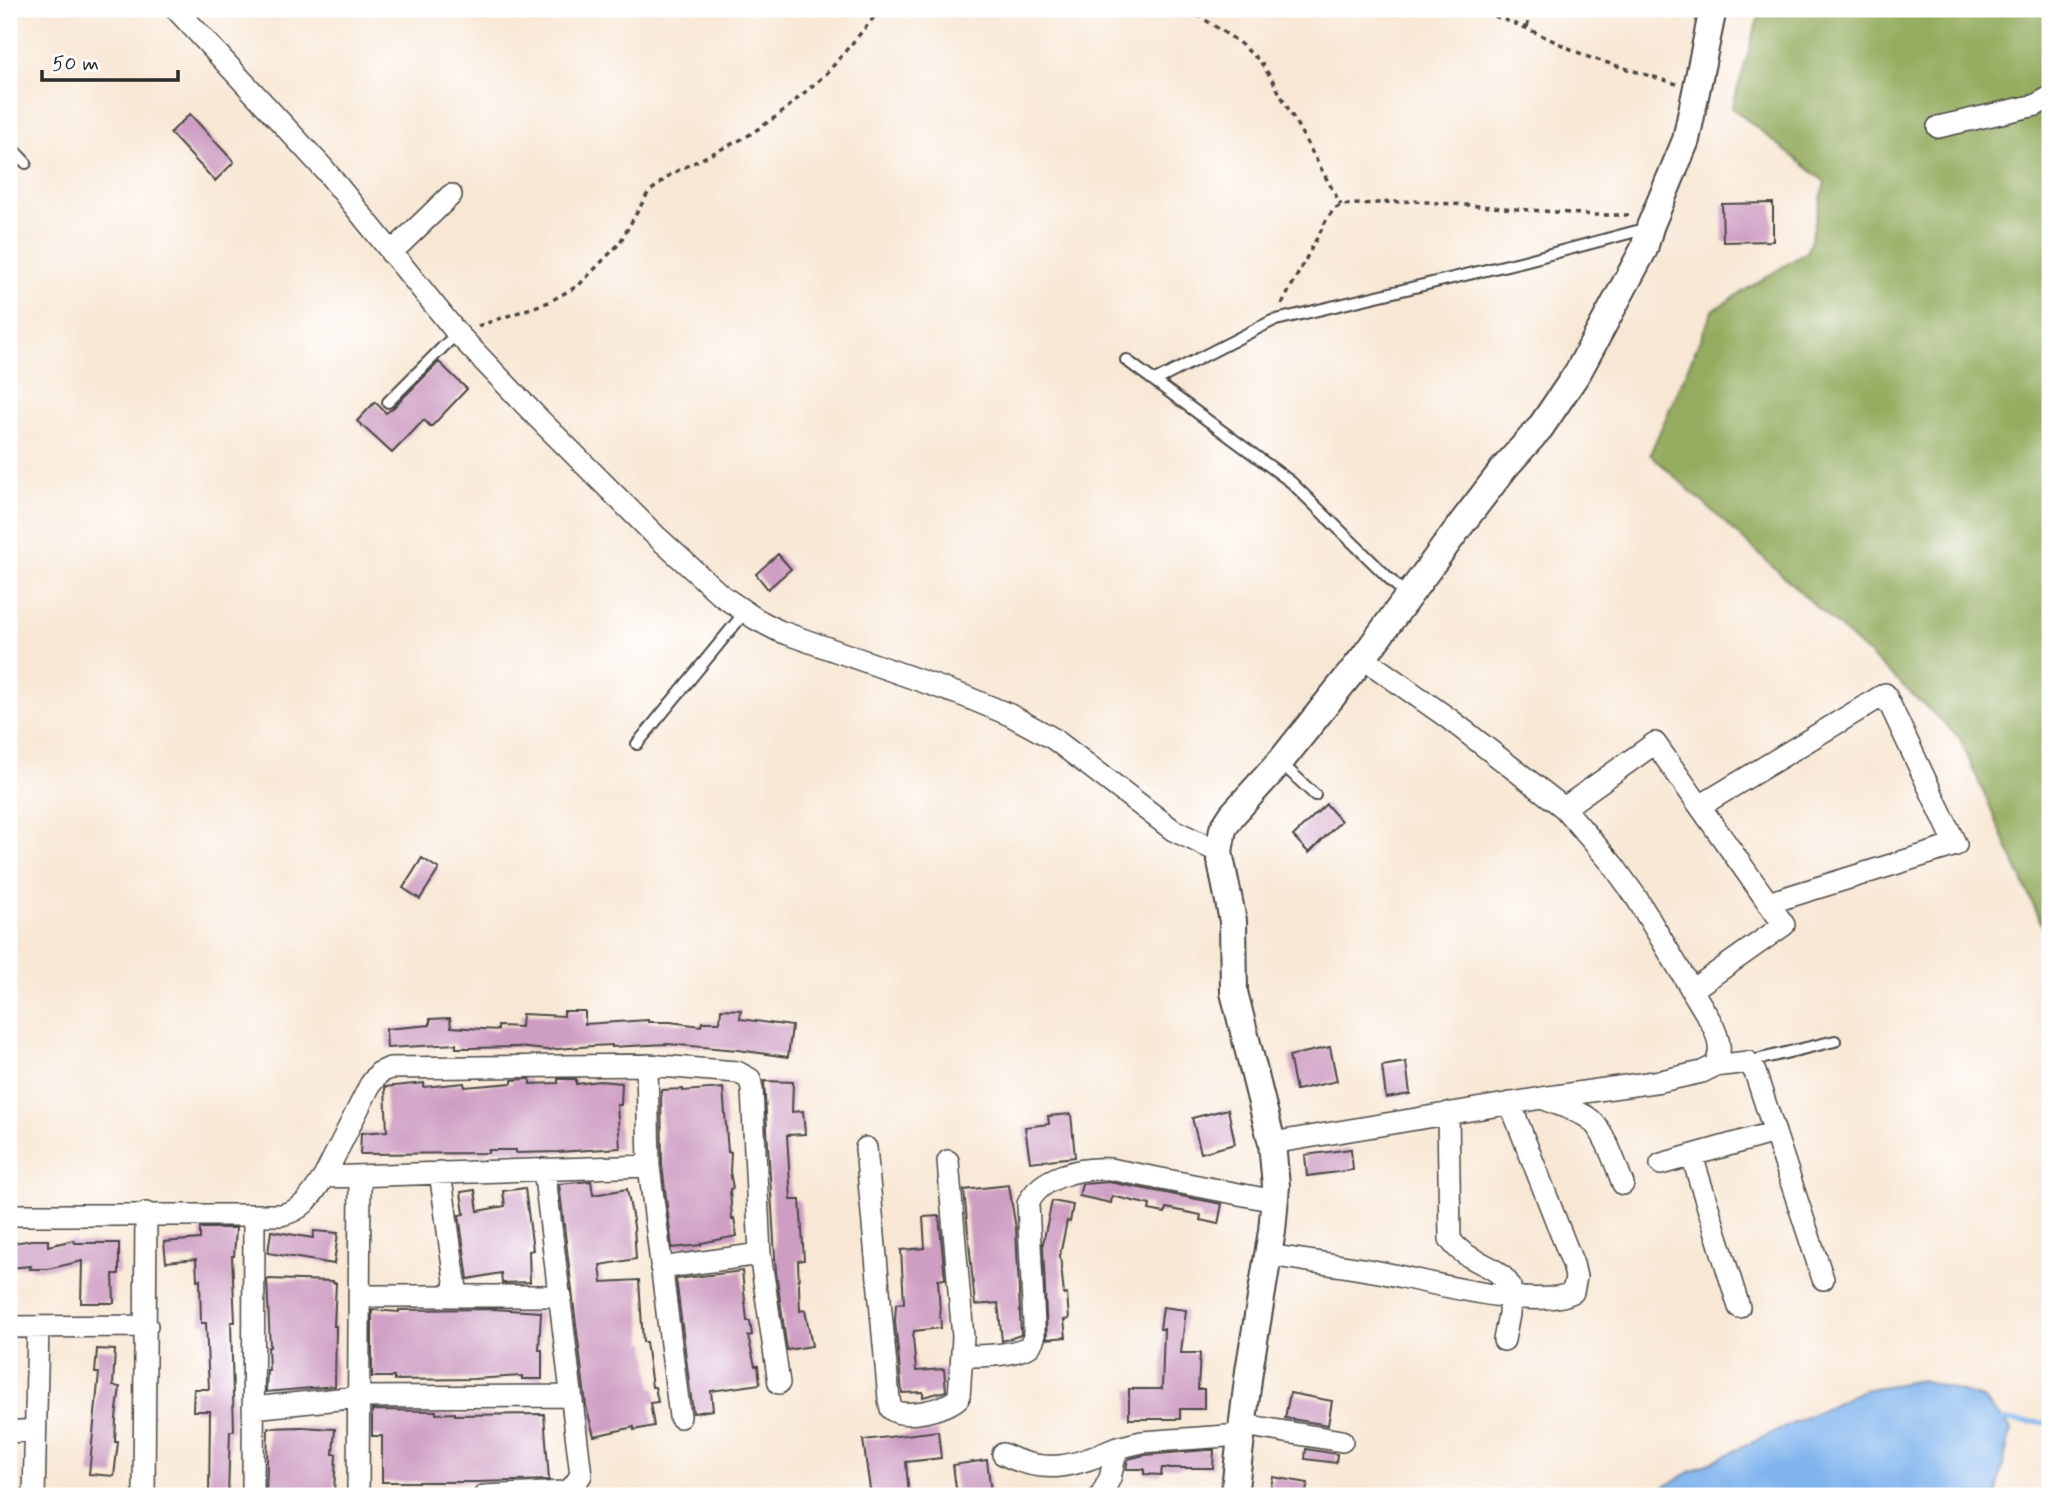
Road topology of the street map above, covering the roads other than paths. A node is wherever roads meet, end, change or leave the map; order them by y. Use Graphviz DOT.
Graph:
graph roads {
  1 [pos="176,9"];
  2 [pos="1713,9"];
  3 [pos="2050,97"];
  4 [pos="1938,127"];
  5 [pos="9,145"];
  6 [pos="26,163"];
  7 [pos="451,195"];
  8 [pos="1654,221"];
  9 [pos="391,253"];
  10 [pos="457,334"];
  11 [pos="1126,360"];
  12 [pos="1155,382"];
  13 [pos="388,402"];
  14 [pos="1408,597"];
  15 [pos="745,612"];
  16 [pos="1363,658"];
  17 [pos="637,744"];
  18 [pos="1280,762"];
  19 [pos="1315,795"];
  20 [pos="1700,806"];
  21 [pos="1564,808"];
  22 [pos="1219,852"];
  23 [pos="1768,903"];
  24 [pos="1692,990"];
  25 [pos="1835,1041"];
  26 [pos="1748,1062"];
  27 [pos="648,1065"];
  28 [pos="1714,1066"];
  29 [pos="1542,1098"];
  30 [pos="1510,1103"];
  31 [pos="1448,1113"];
  32 [pos="1775,1132"];
  33 [pos="1272,1143"];
  34 [pos="866,1148"];
  35 [pos="1692,1156"];
  36 [pos="948,1161"];
  37 [pos="1661,1164"];
  38 [pos="649,1166"];
  39 [pos="544,1169"];
  40 [pos="440,1172"];
  41 [pos="360,1176"];
  42 [pos="324,1177"];
  43 [pos="1623,1184"];
  44 [pos="1275,1201"];
  45 [pos="146,1213"];
  46 [pos="9,1215"];
  47 [pos="254,1216"];
  48 [pos="760,1254"];
  49 [pos="1268,1255"];
  50 [pos="662,1268"];
  51 [pos="1823,1279"];
  52 [pos="359,1296"];
  53 [pos="457,1296"];
  54 [pos="561,1296"];
  55 [pos="1511,1296"];
  56 [pos="1739,1307"];
  57 [pos="147,1326"];
  58 [pos="9,1328"];
  59 [pos="38,1328"];
  60 [pos="1504,1340"];
  61 [pos="963,1356"];
  62 [pos="779,1383"];
  63 [pos="569,1396"];
  64 [pos="358,1397"];
  65 [pos="253,1408"];
  66 [pos="680,1417"];
  67 [pos="34,1430"];
  68 [pos="1242,1430"];
  69 [pos="9,1432"];
  70 [pos="1342,1441"];
  71 [pos="1117,1448"];
  72 [pos="1003,1454"];
  73 [pos="34,1496"];
  74 [pos="144,1496"];
  75 [pos="253,1496"];
  76 [pos="358,1496"];
  77 [pos="484,1496"];
  78 [pos="1101,1496"];
  79 [pos="1234,1496"];
  1 -- 9 [label="street"];
  2 -- 8 [label="street"];
  3 -- 4 [label="street"];
  5 -- 6 [label="lane"];
  7 -- 9 [label="street"];
  8 -- 12 [label="lane"];
  8 -- 14 [label="street"];
  9 -- 10 [label="street"];
  10 -- 13 [label="lane"];
  10 -- 15 [label="street"];
  11 -- 12 [label="lane"];
  12 -- 14 [label="lane"];
  14 -- 16 [label="street"];
  15 -- 17 [label="lane"];
  15 -- 22 [label="street"];
  16 -- 18 [label="street"];
  16 -- 21 [label="street"];
  18 -- 19 [label="lane"];
  18 -- 22 [label="street"];
  20 -- 21 [label="street"];
  20 -- 23 [label="street"];
  20 -- 23 [label="street"];
  21 -- 24 [label="street"];
  22 -- 33 [label="street"];
  23 -- 24 [label="street"];
  24 -- 28 [label="street"];
  25 -- 26 [label="lane"];
  26 -- 28 [label="street"];
  26 -- 32 [label="street"];
  27 -- 38 [label="street"];
  27 -- 42 [label="street"];
  27 -- 48 [label="street"];
  28 -- 29 [label="street"];
  29 -- 30 [label="street"];
  29 -- 43 [label="street"];
  30 -- 31 [label="street"];
  30 -- 55 [label="street"];
  31 -- 33 [label="street"];
  31 -- 55 [label="street"];
  32 -- 35 [label="street"];
  32 -- 51 [label="street"];
  33 -- 44 [label="street"];
  34 -- 61 [label="street"];
  35 -- 37 [label="street"];
  35 -- 56 [label="street"];
  36 -- 61 [label="street"];
  38 -- 39 [label="street"];
  38 -- 50 [label="street"];
  39 -- 40 [label="street"];
  39 -- 54 [label="street"];
  40 -- 41 [label="street"];
  40 -- 53 [label="street"];
  41 -- 42 [label="street"];
  41 -- 52 [label="street"];
  42 -- 47 [label="street"];
  44 -- 49 [label="street"];
  44 -- 61 [label="street"];
  45 -- 46 [label="street"];
  45 -- 47 [label="street"];
  45 -- 57 [label="street"];
  47 -- 65 [label="street"];
  48 -- 50 [label="street"];
  48 -- 62 [label="street"];
  49 -- 55 [label="street"];
  49 -- 68 [label="street"];
  50 -- 66 [label="street"];
  52 -- 53 [label="street"];
  52 -- 64 [label="street"];
  53 -- 54 [label="street"];
  54 -- 63 [label="street"];
  55 -- 60 [label="street"];
  57 -- 59 [label="street"];
  57 -- 74 [label="street"];
  58 -- 59 [label="street"];
  59 -- 67 [label="street"];
  63 -- 64 [label="street"];
  63 -- 77 [label="street"];
  64 -- 65 [label="street"];
  64 -- 76 [label="street"];
  65 -- 75 [label="street"];
  67 -- 69 [label="street"];
  67 -- 73 [label="street"];
  68 -- 70 [label="street"];
  68 -- 71 [label="street"];
  68 -- 79 [label="street"];
  71 -- 72 [label="street"];
  71 -- 78 [label="street"];
}
